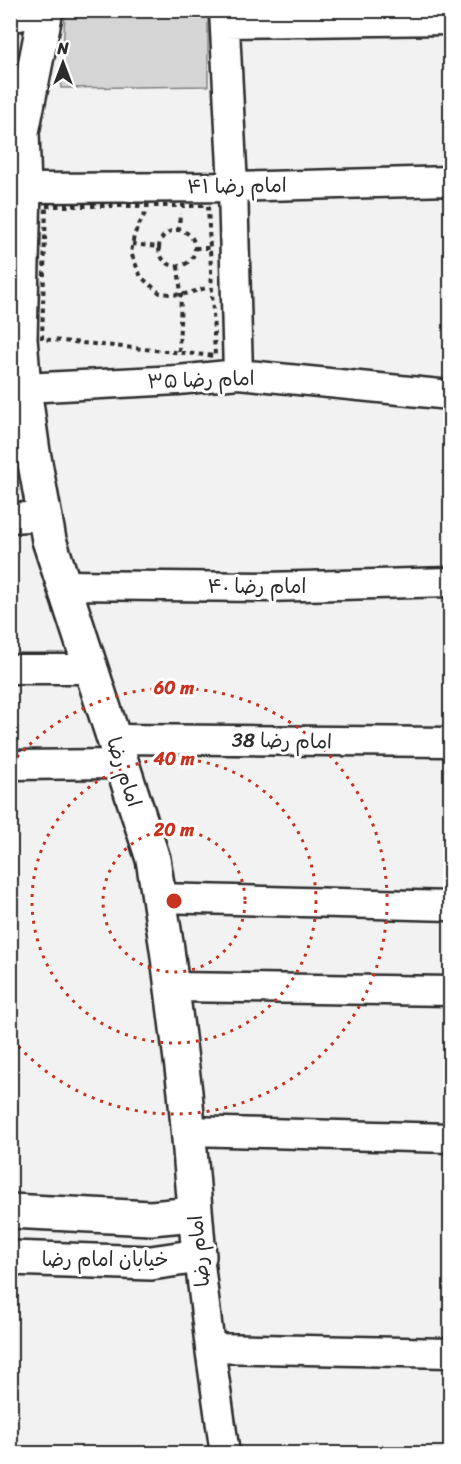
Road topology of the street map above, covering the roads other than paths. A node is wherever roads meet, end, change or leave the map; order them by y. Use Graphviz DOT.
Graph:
graph roads {
  1 [pos="35,10"];
  2 [pos="46,10"];
  3 [pos="10,13"];
  4 [pos="225,17"];
  5 [pos="450,20"];
  6 [pos="10,99"];
  7 [pos="22,132"];
  8 [pos="450,181"];
  9 [pos="233,187"];
  10 [pos="24,188"];
  11 [pos="238,375"];
  12 [pos="24,388"];
  13 [pos="450,395"];
  14 [pos="45,516"];
  15 [pos="10,518"];
  16 [pos="450,582"];
  17 [pos="64,585"];
  18 [pos="10,669"];
  19 [pos="90,669"];
  20 [pos="450,742"];
  21 [pos="117,751"];
  22 [pos="10,765"];
  23 [pos="159,898"];
  24 [pos="450,906"];
  25 [pos="172,987"];
  26 [pos="450,991"];
  27 [pos="189,1131"];
  28 [pos="450,1138"];
  29 [pos="10,1211"];
  30 [pos="194,1214"];
  31 [pos="199,1256"];
  32 [pos="10,1258"];
  33 [pos="210,1348"];
  34 [pos="450,1353"];
  35 [pos="225,1454"];
  1 -- 3 [label="street"];
  2 -- 7 [label="street"];
  4 -- 5 [label="street"];
  4 -- 9 [label="street"];
  6 -- 7 [label="street"];
  7 -- 10 [label="street, امام رضا"];
  8 -- 9 [label="street, امام رضا ۴۱"];
  9 -- 10 [label="street, امام رضا ۴۱"];
  9 -- 11 [label="street"];
  10 -- 12 [label="street, امام رضا"];
  11 -- 12 [label="street, امام رضا ۳۵"];
  11 -- 13 [label="street, امام رضا ۳۵"];
  12 -- 14 [label="street, امام رضا"];
  14 -- 15 [label="street"];
  14 -- 17 [label="street, امام رضا"];
  16 -- 17 [label="street, امام رضا ۴۰"];
  17 -- 19 [label="street, امام رضا"];
  18 -- 19 [label="street"];
  19 -- 21 [label="street, امام رضا"];
  20 -- 21 [label="street, امام رضا 38"];
  21 -- 22 [label="street, امام رضا 38"];
  21 -- 23 [label="street, امام رضا"];
  23 -- 24 [label="street"];
  23 -- 25 [label="street, امام رضا"];
  25 -- 26 [label="street"];
  25 -- 27 [label="street, امام رضا"];
  27 -- 28 [label="street"];
  27 -- 30 [label="street, امام رضا"];
  29 -- 30 [label="street"];
  30 -- 31 [label="street, امام رضا"];
  31 -- 32 [label="street, خیابان امام رضا"];
  31 -- 33 [label="street, امام رضا"];
  33 -- 34 [label="street"];
  33 -- 35 [label="street, امام رضا"];
}
